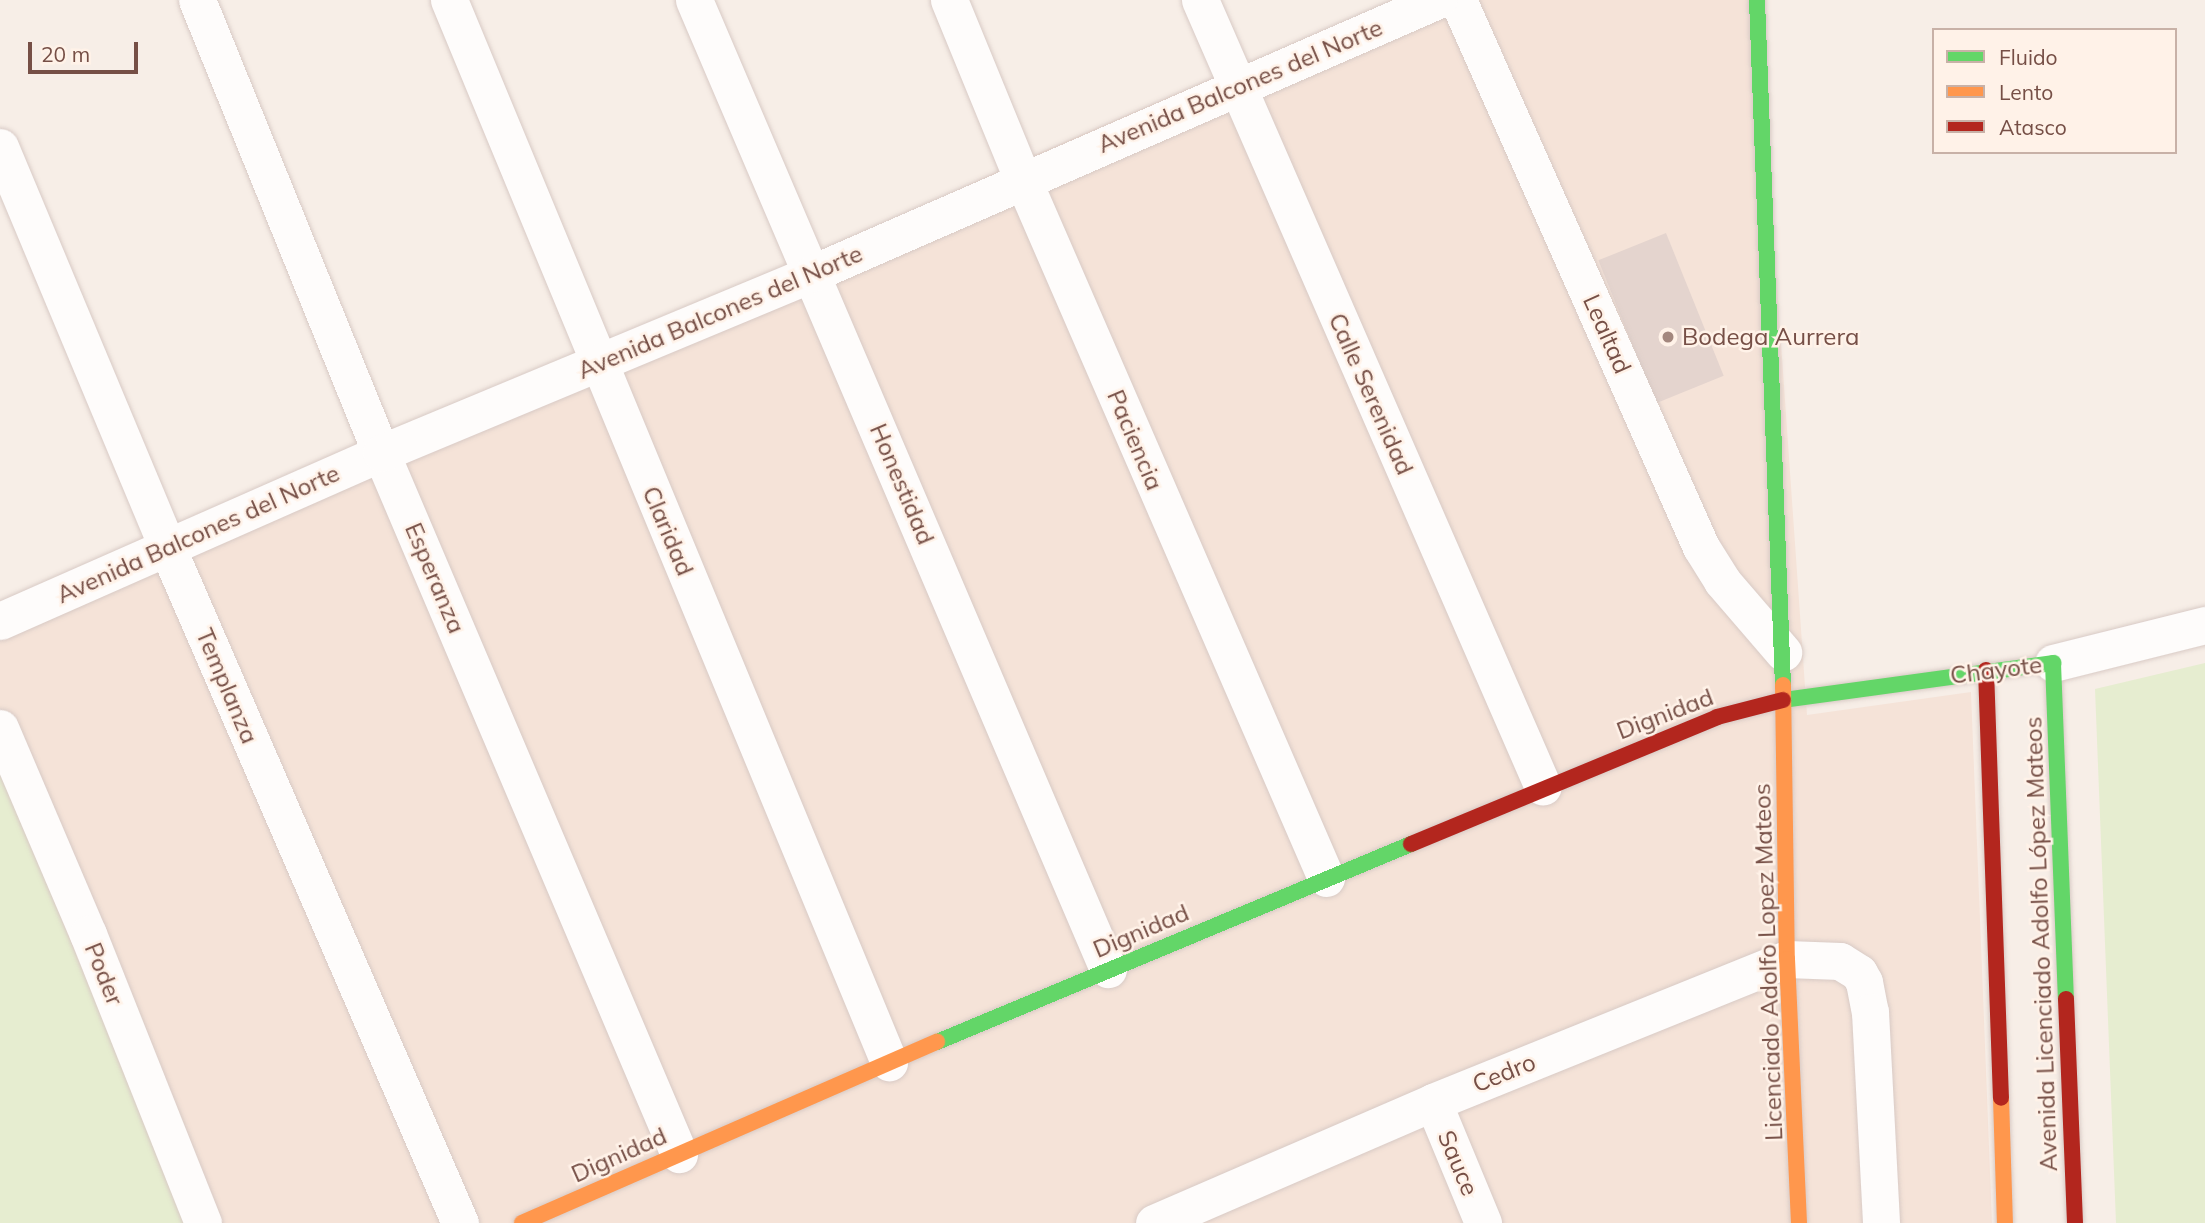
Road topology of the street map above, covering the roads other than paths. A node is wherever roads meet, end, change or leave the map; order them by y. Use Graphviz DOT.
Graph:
graph roads {
  1 [pos="197,0"];
  2 [pos="449,0"];
  3 [pos="694,0"];
  4 [pos="949,0"];
  5 [pos="1200,0"];
  6 [pos="1438,0"];
  7 [pos="1458,0"];
  8 [pos="1757,0"];
  9 [pos="1237,87"];
  10 [pos="0,147"];
  11 [pos="1023,180"];
  12 [pos="813,274"];
  13 [pos="599,364"];
  14 [pos="382,453"];
  15 [pos="167,547"];
  16 [pos="0,621"];
  17 [pos="2205,625"];
  18 [pos="1783,652"];
  19 [pos="2053,663"];
  20 [pos="1986,670"];
  21 [pos="1784,701"];
  22 [pos="0,728"];
  23 [pos="1543,787"];
  24 [pos="1326,878"];
  25 [pos="1787,959"];
  26 [pos="1108,970"];
  27 [pos="889,1062"];
  28 [pos="1433,1102"];
  29 [pos="679,1154"];
  30 [pos="1219,1210"];
  31 [pos="203,1223"];
  32 [pos="460,1223"];
  33 [pos="522,1223"];
  34 [pos="1154,1223"];
  35 [pos="1483,1223"];
  36 [pos="1798,1223"];
  37 [pos="1881,1223"];
  38 [pos="2005,1223"];
  39 [pos="2075,1223"];
  1 -- 14 [label="street, Esperanza"];
  2 -- 13 [label="street, Claridad"];
  3 -- 12 [label="street, Honestidad"];
  4 -- 11 [label="street, Paciencia"];
  5 -- 9 [label="street, Calle Serenidad"];
  6 -- 9 [label="street, Avenida Balcones del Norte"];
  7 -- 18 [label="street, Lealtad"];
  8 -- 18 [label="street"];
  9 -- 11 [label="street, Avenida Balcones del Norte"];
  9 -- 23 [label="street, Calle Serenidad"];
  10 -- 15 [label="street, Templanza"];
  11 -- 12 [label="street, Avenida Balcones del Norte"];
  11 -- 24 [label="street, Paciencia"];
  12 -- 13 [label="street, Avenida Balcones del Norte"];
  12 -- 26 [label="street, Honestidad"];
  13 -- 14 [label="street, Avenida Balcones del Norte"];
  13 -- 27 [label="street, Claridad"];
  14 -- 15 [label="street, Avenida Balcones del Norte"];
  14 -- 29 [label="street, Esperanza"];
  15 -- 16 [label="street, Avenida Balcones del Norte"];
  15 -- 32 [label="street, Templanza"];
  17 -- 19 [label="street, Chayote"];
  18 -- 21 [label="street"];
  19 -- 20 [label="street, Chayote"];
  19 -- 39 [label="street, Avenida Licenciado Adolfo López Mateos"];
  20 -- 21 [label="street, Chayote"];
  20 -- 38 [label="street, Avenida Licenciado Adolfo López Mateos"];
  21 -- 23 [label="street, Dignidad"];
  21 -- 25 [label="street, Licenciado Adolfo Lopez Mateos"];
  22 -- 31 [label="street, Poder"];
  23 -- 24 [label="street, Dignidad"];
  24 -- 26 [label="street, Dignidad"];
  25 -- 28 [label="street, Cedro"];
  25 -- 36 [label="street, Licenciado Adolfo Lopez Mateos"];
  25 -- 37 [label="street, Cedro"];
  26 -- 27 [label="street, Dignidad"];
  27 -- 29 [label="street, Dignidad"];
  28 -- 30 [label="street, Cedro"];
  28 -- 35 [label="street, Sauce"];
  29 -- 33 [label="street, Dignidad"];
  30 -- 34 [label="street, Cedro"];
}
